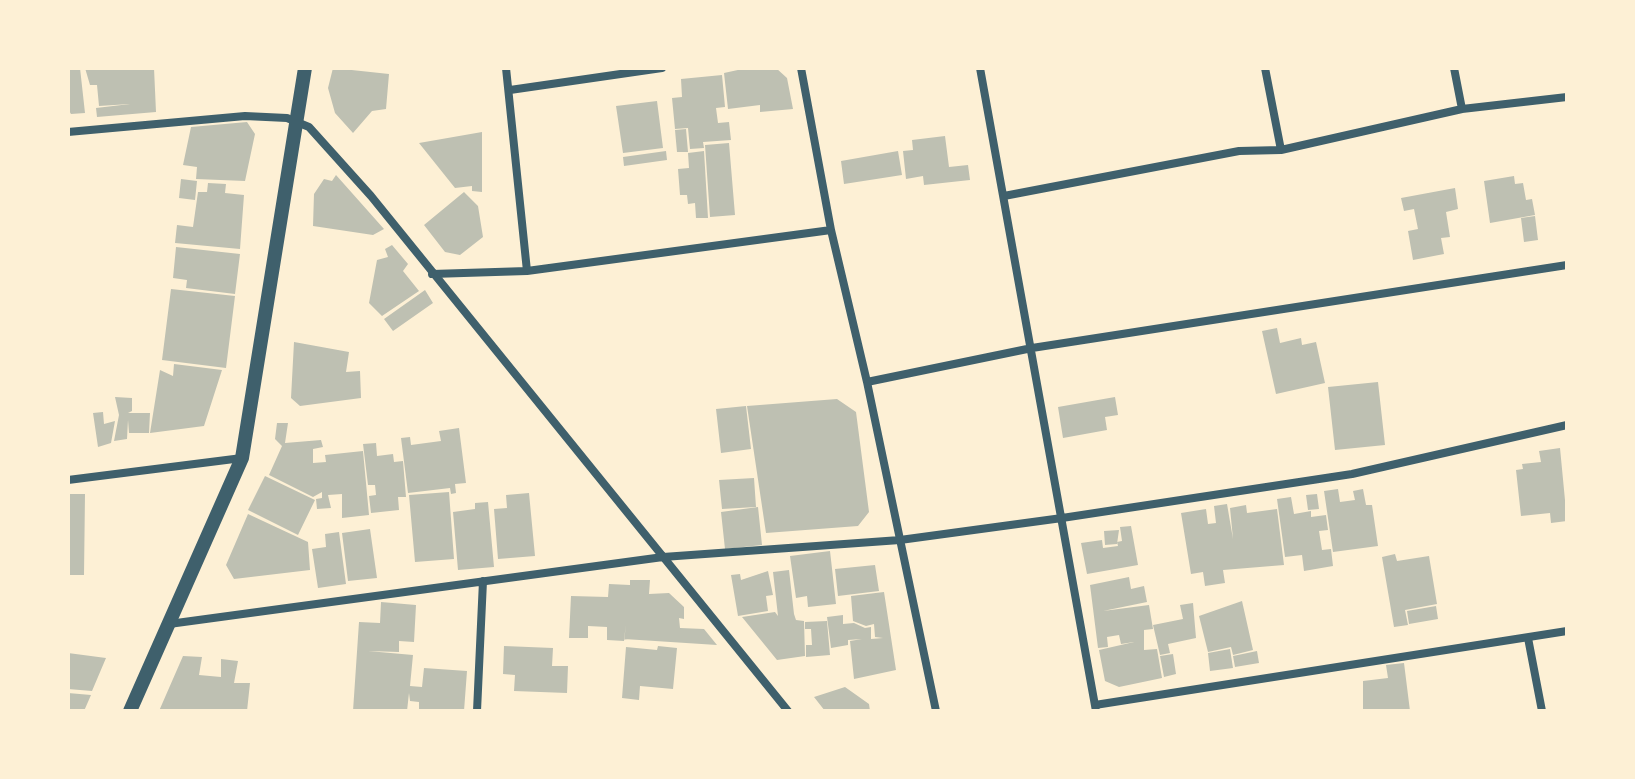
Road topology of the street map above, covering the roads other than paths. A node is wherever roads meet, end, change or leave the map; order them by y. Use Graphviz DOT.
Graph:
graph roads {
  1 [pos="305,68"];
  2 [pos="506,68"];
  3 [pos="662,68"];
  4 [pos="801,68"];
  5 [pos="980,68"];
  6 [pos="1265,68"];
  7 [pos="1454,68"];
  8 [pos="510,90"];
  9 [pos="1567,97"];
  10 [pos="1462,109"];
  11 [pos="297,121"];
  12 [pos="68,132"];
  13 [pos="1281,150"];
  14 [pos="1004,196"];
  15 [pos="831,230"];
  16 [pos="1567,265"];
  17 [pos="527,271"];
  18 [pos="432,274"];
  19 [pos="1032,348"];
  20 [pos="867,382"];
  21 [pos="1567,425"];
  22 [pos="242,458"];
  23 [pos="68,480"];
  24 [pos="1062,518"];
  25 [pos="900,540"];
  26 [pos="663,557"];
  27 [pos="483,581"];
  28 [pos="169,624"];
  29 [pos="1567,631"];
  30 [pos="1528,638"];
  31 [pos="1096,708"];
  32 [pos="130,711"];
  33 [pos="477,711"];
  34 [pos="788,711"];
  35 [pos="936,711"];
  36 [pos="1542,711"];
  1 -- 11 [label="street"];
  2 -- 8 [label="street"];
  3 -- 8 [label="street"];
  4 -- 15 [label="street"];
  5 -- 14 [label="street"];
  6 -- 13 [label="street"];
  7 -- 10 [label="street"];
  8 -- 17 [label="street"];
  9 -- 10 [label="street"];
  10 -- 13 [label="street"];
  11 -- 12 [label="street"];
  11 -- 18 [label="street"];
  11 -- 22 [label="street"];
  13 -- 14 [label="street"];
  14 -- 19 [label="street"];
  15 -- 17 [label="street"];
  15 -- 20 [label="street"];
  16 -- 19 [label="street"];
  17 -- 18 [label="street"];
  18 -- 26 [label="street"];
  19 -- 20 [label="street"];
  19 -- 24 [label="street"];
  20 -- 25 [label="street"];
  21 -- 24 [label="street"];
  22 -- 23 [label="street"];
  22 -- 28 [label="street"];
  24 -- 25 [label="street"];
  24 -- 31 [label="street"];
  25 -- 26 [label="street"];
  25 -- 35 [label="street"];
  26 -- 27 [label="street"];
  26 -- 34 [label="street"];
  27 -- 28 [label="street"];
  27 -- 33 [label="street"];
  28 -- 32 [label="street"];
  29 -- 30 [label="street"];
  30 -- 31 [label="street"];
  30 -- 36 [label="street"];
}
